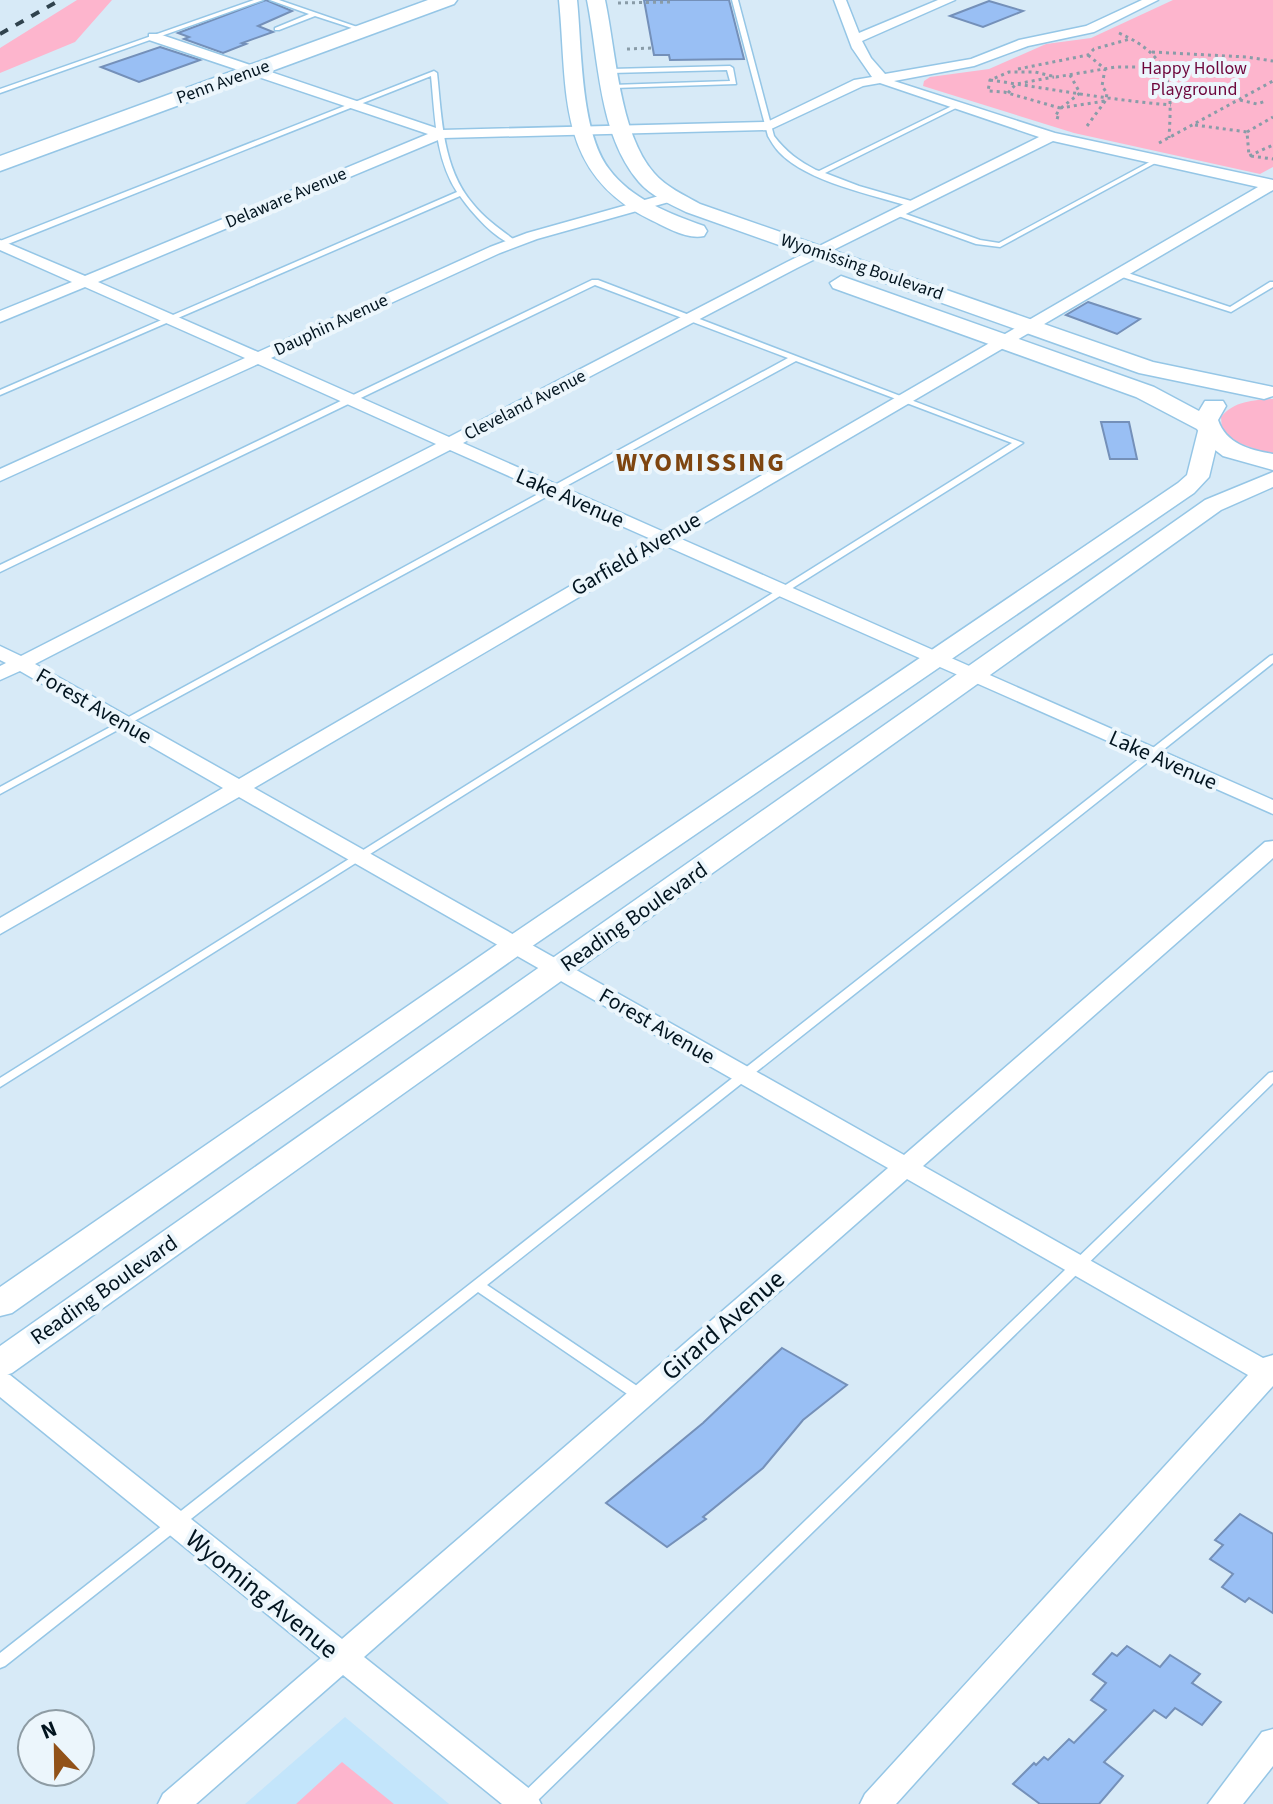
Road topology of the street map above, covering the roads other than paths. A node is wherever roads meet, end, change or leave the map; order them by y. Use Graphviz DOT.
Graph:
graph roads {
  1 [pos="260,0"];
  2 [pos="273,0"];
  3 [pos="447,0"];
  4 [pos="568,0"];
  5 [pos="596,0"];
  6 [pos="735,0"];
  7 [pos="840,0"];
  8 [pos="949,0"];
  9 [pos="1152,0"];
  10 [pos="315,14"];
  11 [pos="277,29"];
  12 [pos="363,30"];
  13 [pos="154,37"];
  14 [pos="857,39"];
  15 [pos="251,72"];
  16 [pos="612,78"];
  17 [pos="878,78"];
  18 [pos="0,91"];
  19 [pos="357,106"];
  20 [pos="956,106"];
  21 [pos="769,126"];
  22 [pos="621,129"];
  23 [pos="583,130"];
  24 [pos="441,134"];
  25 [pos="1051,136"];
  26 [pos="1157,160"];
  27 [pos="0,164"];
  28 [pos="820,173"];
  29 [pos="1272,185"];
  30 [pos="459,194"];
  31 [pos="671,197"];
  32 [pos="641,205"];
  33 [pos="915,205"];
  34 [pos="897,214"];
  35 [pos="513,243"];
  36 [pos="0,244"];
  37 [pos="818,252"];
  38 [pos="792,265"];
  39 [pos="1119,273"];
  40 [pos="83,283"];
  41 [pos="1273,284"];
  42 [pos="0,317"];
  43 [pos="692,319"];
  44 [pos="167,320"];
  45 [pos="1029,325"];
  46 [pos="1001,341"];
  47 [pos="795,358"];
  48 [pos="256,359"];
  49 [pos="1269,392"];
  50 [pos="0,393"];
  51 [pos="902,399"];
  52 [pos="349,401"];
  53 [pos="1208,428"];
  54 [pos="448,444"];
  55 [pos="1273,462"];
  56 [pos="0,476"];
  57 [pos="1273,479"];
  58 [pos="552,490"];
  59 [pos="663,538"];
  60 [pos="0,569"];
  61 [pos="782,592"];
  62 [pos="1273,658"];
  63 [pos="935,660"];
  64 [pos="7,663"];
  65 [pos="973,677"];
  66 [pos="124,723"];
  67 [pos="1149,754"];
  68 [pos="239,788"];
  69 [pos="0,791"];
  70 [pos="1273,808"];
  71 [pos="1273,847"];
  72 [pos="360,857"];
  73 [pos="0,927"];
  74 [pos="515,945"];
  75 [pos="559,969"];
  76 [pos="743,1075"];
  77 [pos="1273,1076"];
  78 [pos="0,1083"];
  79 [pos="905,1166"];
  80 [pos="1078,1266"];
  81 [pos="478,1285"];
  82 [pos="0,1304"];
  83 [pos="0,1364"];
  84 [pos="1271,1371"];
  85 [pos="0,1382"];
  86 [pos="641,1397"];
  87 [pos="175,1524"];
  88 [pos="342,1658"];
  89 [pos="0,1662"];
  90 [pos="1273,1742"];
  91 [pos="174,1804"];
  92 [pos="524,1804"];
  93 [pos="876,1804"];
  94 [pos="1224,1804"];
  1 -- 13 [label="lane"];
  2 -- 10 [label="lane"];
  3 -- 12 [label="main road, Penn Avenue"];
  4 -- 23 [label="main road, Wyomissing Boulevard"];
  5 -- 16 [label="main road, Wyomissing Boulevard"];
  6 -- 21 [label="lane"];
  7 -- 14 [label="street"];
  8 -- 14 [label="street"];
  9 -- 17 [label="street"];
  10 -- 11 [label="lane"];
  10 -- 12 [label="lane"];
  12 -- 15 [label="main road, Penn Avenue"];
  13 -- 15 [label="street"];
  13 -- 18 [label="lane"];
  14 -- 17 [label="street"];
  15 -- 19 [label="street"];
  15 -- 27 [label="main road, Penn Avenue"];
  16 -- 16 [label="lane"];
  16 -- 22 [label="main road, Wyomissing Boulevard"];
  17 -- 20 [label="street"];
  17 -- 21 [label="street"];
  19 -- 24 [label="street"];
  19 -- 24 [label="lane"];
  19 -- 36 [label="lane"];
  20 -- 25 [label="street"];
  20 -- 28 [label="lane"];
  21 -- 22 [label="street, Delaware Avenue"];
  21 -- 28 [label="lane"];
  22 -- 23 [label="street, Delaware Avenue"];
  22 -- 31 [label="main road, Wyomissing Boulevard"];
  23 -- 24 [label="street, Delaware Avenue"];
  23 -- 32 [label="main road, Wyomissing Boulevard"];
  24 -- 30 [label="lane"];
  24 -- 40 [label="street, Delaware Avenue"];
  25 -- 26 [label="street"];
  25 -- 33 [label="street, Cleveland Avenue"];
  26 -- 29 [label="street"];
  26 -- 34 [label="lane"];
  28 -- 33 [label="lane"];
  29 -- 39 [label="street, Garfield Avenue"];
  30 -- 35 [label="lane"];
  30 -- 44 [label="lane"];
  31 -- 32 [label="street, Dauphin Avenue"];
  31 -- 37 [label="main road, Wyomissing Boulevard"];
  32 -- 35 [label="street, Dauphin Avenue"];
  32 -- 38 [label="main road, Wyomissing Boulevard"];
  33 -- 34 [label="street, Cleveland Avenue"];
  34 -- 37 [label="street, Cleveland Avenue"];
  35 -- 48 [label="street, Dauphin Avenue"];
  36 -- 40 [label="street, Lake Avenue"];
  37 -- 38 [label="street, Cleveland Avenue"];
  37 -- 45 [label="main road, Wyomissing Boulevard"];
  38 -- 43 [label="street, Cleveland Avenue"];
  38 -- 46 [label="main road, Wyomissing Boulevard"];
  39 -- 41 [label="lane"];
  39 -- 45 [label="street, Garfield Avenue"];
  40 -- 42 [label="street, Delaware Avenue"];
  40 -- 44 [label="street, Lake Avenue"];
  43 -- 47 [label="lane"];
  43 -- 52 [label="lane"];
  43 -- 54 [label="street, Cleveland Avenue"];
  44 -- 48 [label="street, Lake Avenue"];
  44 -- 50 [label="lane"];
  45 -- 46 [label="street, Garfield Avenue"];
  45 -- 49 [label="main road, Wyomissing Boulevard"];
  46 -- 51 [label="street, Garfield Avenue"];
  46 -- 53 [label="main road, Wyomissing Boulevard"];
  47 -- 51 [label="lane"];
  47 -- 58 [label="lane"];
  48 -- 52 [label="street, Lake Avenue"];
  48 -- 56 [label="street, Dauphin Avenue"];
  49 -- 53 [label="main road"];
  51 -- 59 [label="street, Garfield Avenue"];
  51 -- 61 [label="lane"];
  52 -- 54 [label="street, Lake Avenue"];
  52 -- 60 [label="lane"];
  53 -- 55 [label="main road, Wyomissing Boulevard"];
  53 -- 63 [label="street, Reading Boulevard"];
  54 -- 58 [label="street, Lake Avenue"];
  54 -- 64 [label="street, Cleveland Avenue"];
  57 -- 65 [label="street, Reading Boulevard"];
  58 -- 59 [label="street, Lake Avenue"];
  58 -- 66 [label="lane"];
  59 -- 61 [label="street, Lake Avenue"];
  59 -- 68 [label="street, Garfield Avenue"];
  61 -- 63 [label="street, Lake Avenue"];
  61 -- 72 [label="lane"];
  62 -- 67 [label="lane"];
  63 -- 65 [label="street, Lake Avenue"];
  63 -- 74 [label="street, Reading Boulevard"];
  64 -- 66 [label="street, Forest Avenue"];
  65 -- 67 [label="street, Lake Avenue"];
  65 -- 75 [label="street, Reading Boulevard"];
  66 -- 68 [label="street, Forest Avenue"];
  66 -- 69 [label="lane"];
  67 -- 70 [label="street, Lake Avenue"];
  67 -- 76 [label="lane"];
  68 -- 72 [label="street, Forest Avenue"];
  68 -- 73 [label="street, Garfield Avenue"];
  71 -- 79 [label="street, Girard Avenue"];
  72 -- 74 [label="street, Forest Avenue"];
  72 -- 78 [label="lane"];
  74 -- 75 [label="street, Forest Avenue"];
  74 -- 82 [label="street, Reading Boulevard"];
  75 -- 76 [label="street, Forest Avenue"];
  75 -- 83 [label="street, Reading Boulevard"];
  76 -- 79 [label="street, Forest Avenue"];
  76 -- 81 [label="lane"];
  77 -- 80 [label="lane"];
  79 -- 80 [label="street, Forest Avenue"];
  79 -- 86 [label="street, Girard Avenue"];
  80 -- 84 [label="street, Forest Avenue"];
  80 -- 92 [label="lane"];
  81 -- 86 [label="lane"];
  81 -- 87 [label="lane"];
  84 -- 93 [label="street"];
  85 -- 87 [label="street, Wyoming Avenue"];
  86 -- 88 [label="street, Girard Avenue"];
  87 -- 88 [label="street, Wyoming Avenue"];
  87 -- 89 [label="lane"];
  88 -- 91 [label="street, Girard Avenue"];
  88 -- 92 [label="street, Wyoming Avenue"];
  90 -- 94 [label="street"];
}
